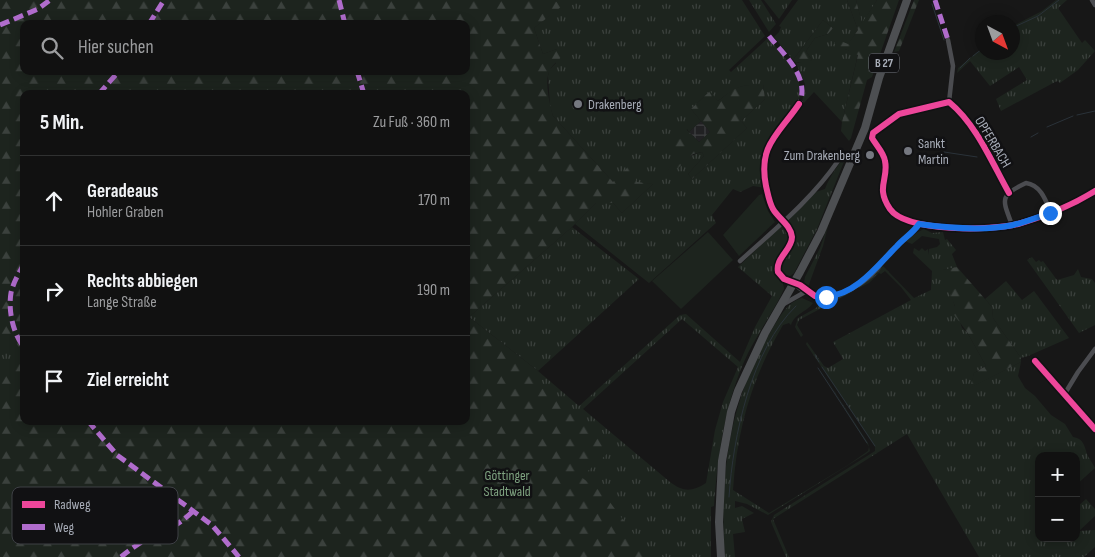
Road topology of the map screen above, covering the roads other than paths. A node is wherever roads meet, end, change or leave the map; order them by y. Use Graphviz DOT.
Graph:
graph roads {
  1 [pos="907,0"];
  2 [pos="1092,0"];
  3 [pos="1095,5"];
  4 [pos="948,40"];
  5 [pos="949,102"];
  6 [pos="799,104"];
  7 [pos="838,161"];
  8 [pos="1095,191"];
  9 [pos="1009,193"];
  10 [pos="1050,213"];
  11 [pos="783,222"];
  12 [pos="919,224"];
  13 [pos="1012,225"];
  14 [pos="740,261"];
  15 [pos="794,284"];
  16 [pos="805,292"];
  17 [pos="815,296"];
  18 [pos="779,307"];
  19 [pos="1094,352"];
  20 [pos="1035,361"];
  21 [pos="1064,395"];
  22 [pos="1095,429"];
  23 [pos="721,557"];
  1 -- 15 [label="main road, B 27"];
  2 -- 3 [label="street"];
  4 -- 5 [label="street"];
  5 -- 9 [label="street, OPFERBACH"];
  5 -- 12 [label="street"];
  6 -- 11 [label="street"];
  7 -- 11 [label="street"];
  8 -- 10 [label="street"];
  9 -- 10 [label="street"];
  9 -- 13 [label="street"];
  10 -- 13 [label="street"];
  11 -- 14 [label="street"];
  11 -- 15 [label="street"];
  12 -- 13 [label="street"];
  12 -- 17 [label="street"];
  15 -- 16 [label="street"];
  15 -- 17 [label="street"];
  15 -- 18 [label="main road, B 27"];
  16 -- 17 [label="street"];
  16 -- 18 [label="street"];
  18 -- 23 [label="main road, B 27"];
  19 -- 21 [label="street"];
  20 -- 21 [label="street"];
  21 -- 22 [label="street"];
}
